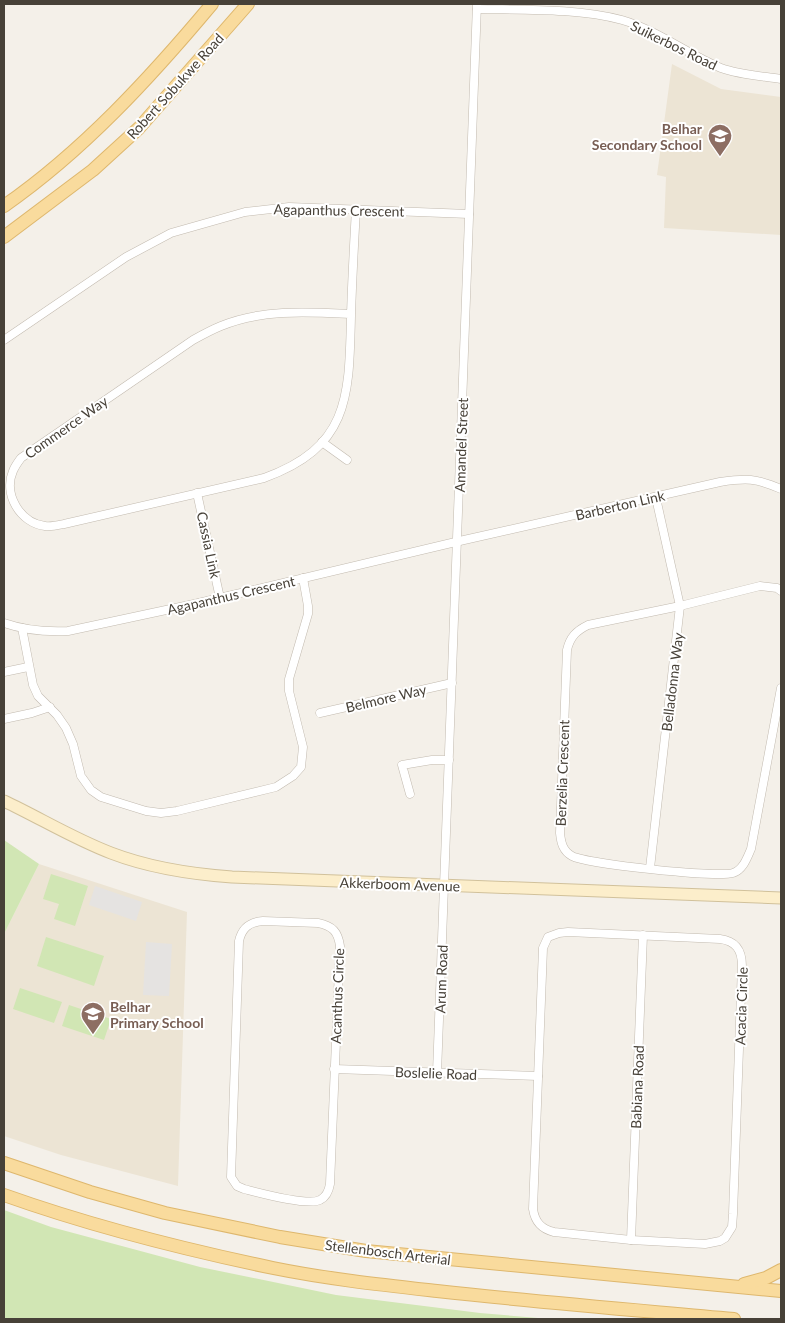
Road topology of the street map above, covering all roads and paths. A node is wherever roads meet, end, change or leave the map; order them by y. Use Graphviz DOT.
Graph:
graph roads {
  1 [pos="212,4"];
  2 [pos="248,4"];
  3 [pos="477,6"];
  4 [pos="781,80"];
  5 [pos="4,206"];
  6 [pos="356,209"];
  7 [pos="469,214"];
  8 [pos="4,237"];
  9 [pos="351,314"];
  10 [pos="4,340"];
  11 [pos="322,442"];
  12 [pos="347,460"];
  13 [pos="781,489"];
  14 [pos="197,493"];
  15 [pos="656,498"];
  16 [pos="457,541"];
  17 [pos="303,578"];
  18 [pos="781,591"];
  19 [pos="220,598"];
  20 [pos="680,606"];
  21 [pos="4,623"];
  22 [pos="22,628"];
  23 [pos="28,666"];
  24 [pos="4,672"];
  25 [pos="452,683"];
  26 [pos="781,688"];
  27 [pos="50,707"];
  28 [pos="320,713"];
  29 [pos="4,719"];
  30 [pos="449,760"];
  31 [pos="4,793"];
  32 [pos="410,794"];
  33 [pos="4,801"];
  34 [pos="31,814"];
  35 [pos="650,868"];
  36 [pos="445,885"];
  37 [pos="781,898"];
  38 [pos="643,935"];
  39 [pos="334,1070"];
  40 [pos="437,1073"];
  41 [pos="538,1076"];
  42 [pos="4,1163"];
  43 [pos="4,1196"];
  44 [pos="631,1240"];
  45 [pos="781,1270"];
  46 [pos="734,1286"];
  47 [pos="781,1291"];
  48 [pos="734,1319"];
  1 -- 5 [label="main road, Robert Sobukwe Road"];
  2 -- 8 [label="main road, Robert Sobukwe Road"];
  3 -- 4 [label="street, Suikerbos Road"];
  3 -- 7 [label="street, Amandel Street"];
  6 -- 7 [label="street, Agapanthus Crescent"];
  6 -- 9 [label="street, Commerce Way"];
  6 -- 10 [label="street, Agapanthus Crescent"];
  7 -- 16 [label="street, Amandel Street"];
  9 -- 11 [label="street, Commerce Way"];
  9 -- 14 [label="street, Commerce Way"];
  11 -- 12 [label="street"];
  11 -- 14 [label="street, Commerce Way"];
  13 -- 15 [label="street, Barberton Link"];
  14 -- 19 [label="street, Cassia Link"];
  15 -- 16 [label="street, Barberton Link"];
  15 -- 20 [label="street, Belladonna Way"];
  16 -- 17 [label="street, Agapanthus Crescent"];
  16 -- 25 [label="street, Amandel Street"];
  17 -- 19 [label="street, Agapanthus Crescent"];
  17 -- 27 [label="street"];
  18 -- 20 [label="street, Berzelia Crescent"];
  19 -- 22 [label="street, Agapanthus Crescent"];
  20 -- 35 [label="street, Belladonna Way"];
  20 -- 35 [label="street, Berzelia Crescent"];
  21 -- 22 [label="street, Agapanthus Crescent"];
  22 -- 23 [label="street"];
  23 -- 24 [label="street"];
  23 -- 27 [label="street"];
  25 -- 28 [label="street, Belmore Way"];
  25 -- 30 [label="street, Amandel Street"];
  26 -- 35 [label="street, Berzelia Crescent"];
  27 -- 29 [label="street"];
  30 -- 32 [label="street"];
  30 -- 36 [label="street, Amandel Street"];
  31 -- 34 [label="main road, Akkerboom Avenue"];
  33 -- 34 [label="main road, Akkerboom Avenue"];
  34 -- 36 [label="main road, Akkerboom Avenue"];
  36 -- 37 [label="main road, Akkerboom Avenue"];
  36 -- 40 [label="street, Arum Road"];
  38 -- 41 [label="street, Acacia Circle"];
  38 -- 44 [label="street, Babiana Road"];
  38 -- 44 [label="street, Acacia Circle"];
  39 -- 39 [label="street, Acanthus Circle"];
  39 -- 40 [label="street, Boslelie Road"];
  40 -- 41 [label="street, Boslelie Road"];
  41 -- 44 [label="street, Acacia Circle"];
  42 -- 46 [label="main road, Stellenbosch Arterial"];
  43 -- 48 [label="main road"];
  45 -- 46 [label="main road"];
  46 -- 47 [label="main road, Stellenbosch Arterial"];
}
